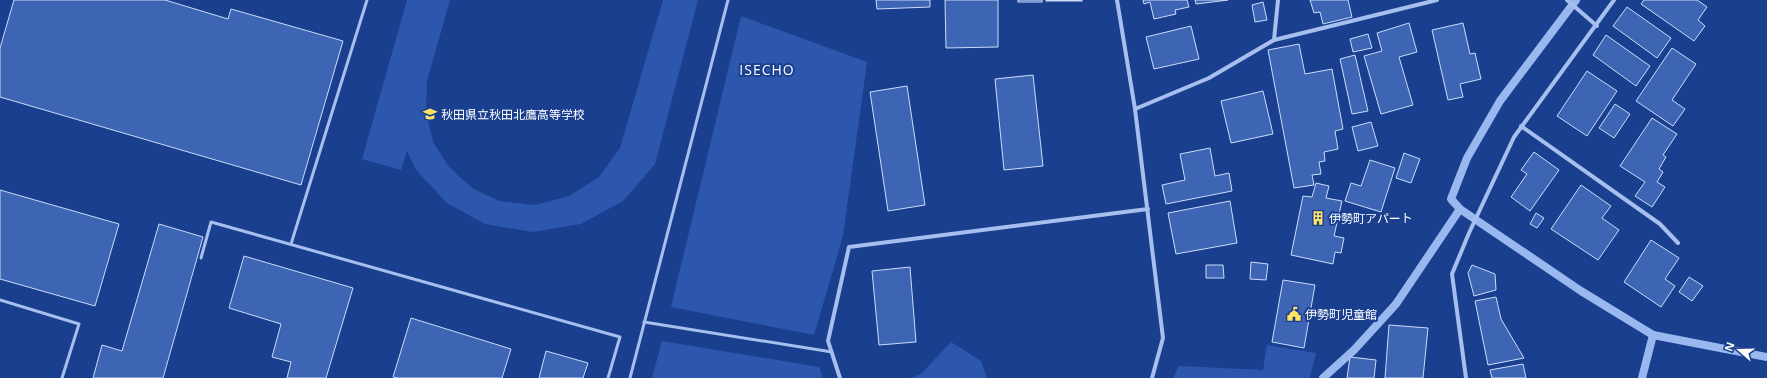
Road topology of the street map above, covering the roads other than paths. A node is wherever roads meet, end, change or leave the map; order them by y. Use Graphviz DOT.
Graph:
graph roads {
  1 [pos="367,0"];
  2 [pos="728,0"];
  3 [pos="1117,0"];
  4 [pos="1278,0"];
  5 [pos="1437,0"];
  6 [pos="1567,0"];
  7 [pos="1614,0"];
  8 [pos="1597,26"];
  9 [pos="1274,40"];
  10 [pos="1136,109"];
  11 [pos="1521,126"];
  12 [pos="1148,210"];
  13 [pos="1678,243"];
  14 [pos="291,244"];
  15 [pos="201,258"];
  16 [pos="0,300"];
  17 [pos="644,322"];
  18 [pos="832,352"];
  19 [pos="62,378"];
  20 [pos="608,378"];
  21 [pos="630,378"];
  22 [pos="840,378"];
  23 [pos="1152,378"];
  24 [pos="1466,378"];
  1 -- 14 [label="lane"];
  2 -- 17 [label="lane"];
  3 -- 10 [label="street"];
  4 -- 9 [label="street"];
  5 -- 9 [label="street"];
  6 -- 8 [label="street"];
  7 -- 8 [label="street"];
  8 -- 11 [label="street"];
  9 -- 10 [label="street"];
  10 -- 12 [label="street"];
  11 -- 13 [label="street"];
  11 -- 24 [label="street"];
  12 -- 18 [label="street"];
  12 -- 23 [label="street"];
  14 -- 15 [label="lane"];
  14 -- 20 [label="lane"];
  16 -- 19 [label="lane"];
  17 -- 18 [label="lane"];
  17 -- 21 [label="lane"];
  18 -- 22 [label="street"];
}
